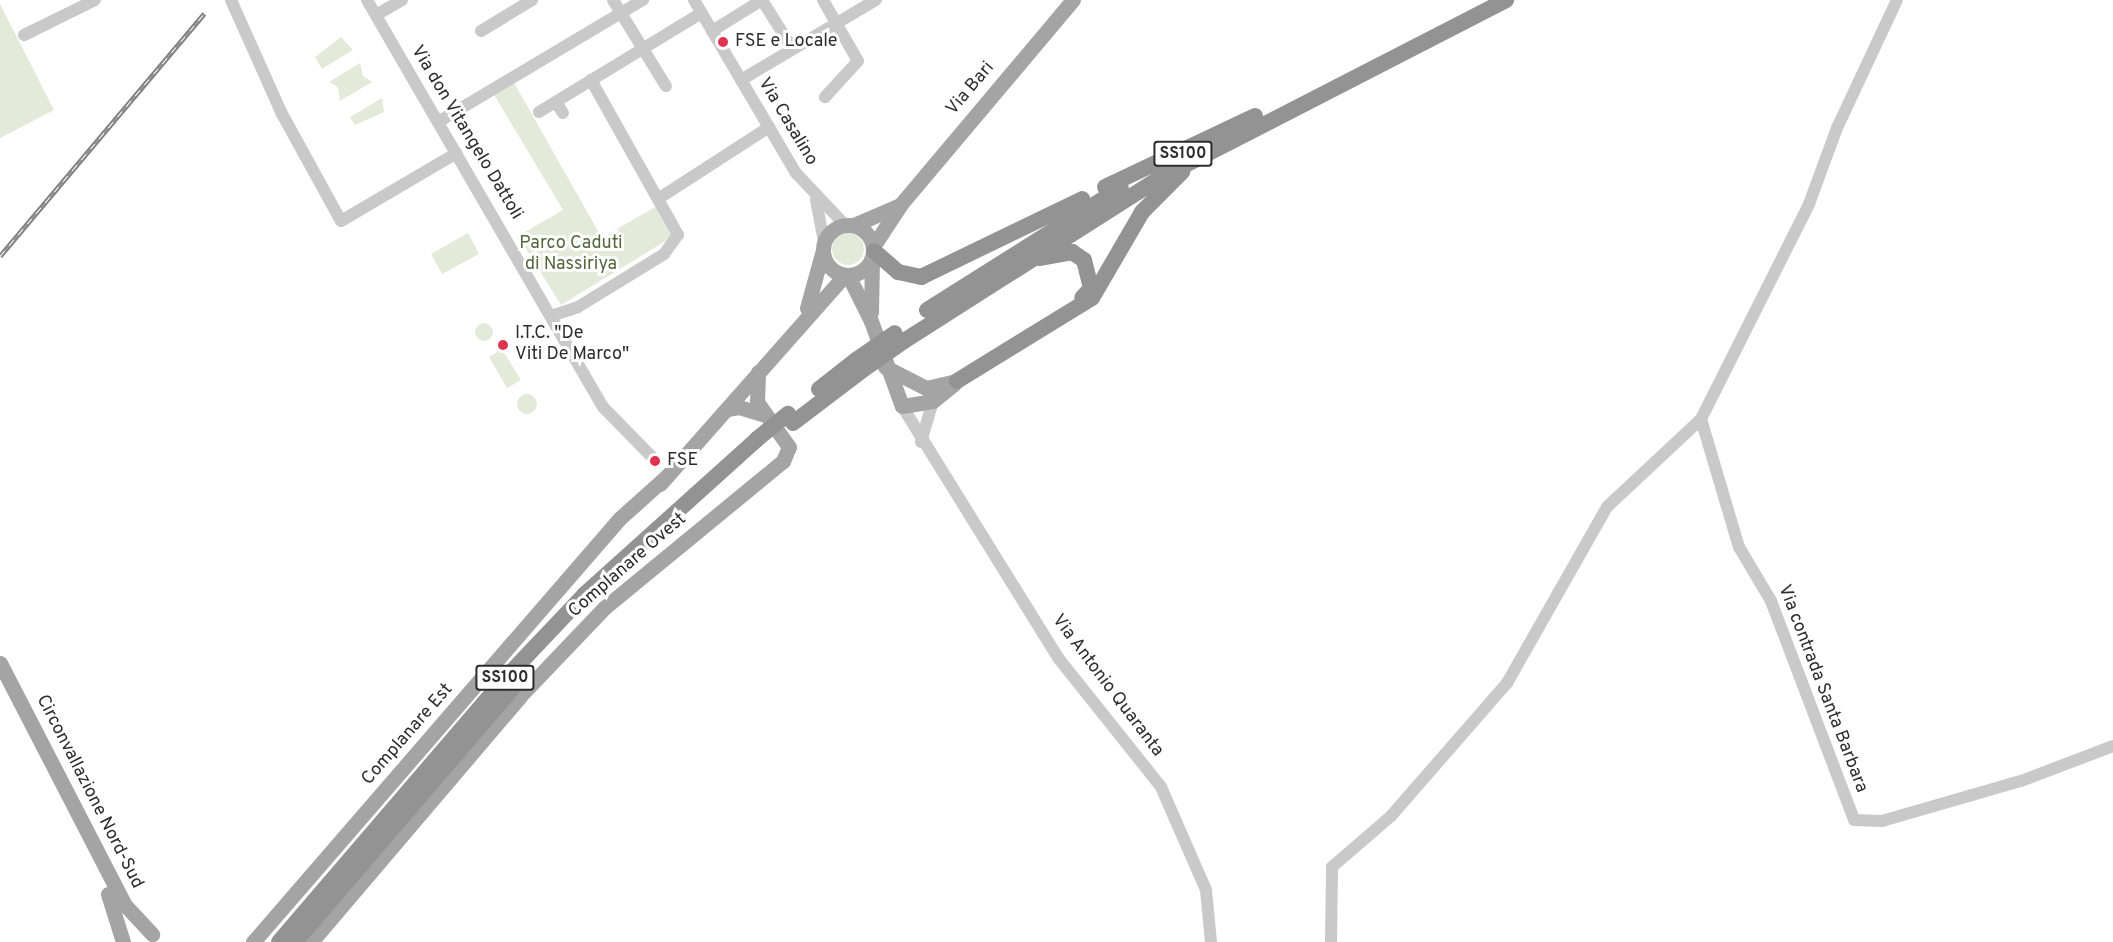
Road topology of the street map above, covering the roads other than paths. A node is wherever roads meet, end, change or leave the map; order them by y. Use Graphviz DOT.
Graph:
graph roads {
  1 [pos="95,0"];
  2 [pos="231,0"];
  3 [pos="367,0"];
  4 [pos="402,0"];
  5 [pos="532,0"];
  6 [pos="613,0"];
  7 [pos="643,0"];
  8 [pos="694,0"];
  9 [pos="762,0"];
  10 [pos="823,0"];
  11 [pos="876,0"];
  12 [pos="1073,0"];
  13 [pos="1484,0"];
  14 [pos="1506,0"];
  15 [pos="1897,0"];
  16 [pos="621,13"];
  17 [pos="701,13"];
  18 [pos="376,15"];
  19 [pos="836,22"];
  20 [pos="481,31"];
  21 [pos="712,31"];
  22 [pos="24,35"];
  23 [pos="643,48"];
  24 [pos="792,48"];
  25 [pos="591,80"];
  26 [pos="741,80"];
  27 [pos="666,86"];
  28 [pos="825,97"];
  29 [pos="556,102"];
  30 [pos="1267,111"];
  31 [pos="539,112"];
  32 [pos="563,113"];
  33 [pos="438,122"];
  34 [pos="769,127"];
  35 [pos="457,153"];
  36 [pos="1201,155"];
  37 [pos="661,197"];
  38 [pos="815,199"];
  39 [pos="901,204"];
  40 [pos="849,225"];
  41 [pos="824,245"];
  42 [pos="873,252"];
  43 [pos="847,275"];
  44 [pos="975,293"];
  45 [pos="1066,314"];
  46 [pos="554,315"];
  47 [pos="802,319"];
  48 [pos="871,321"];
  49 [pos="899,337"];
  50 [pos="885,367"];
  51 [pos="758,372"];
  52 [pos="957,381"];
  53 [pos="930,394"];
  54 [pos="902,406"];
  55 [pos="727,409"];
  56 [pos="762,414"];
  57 [pos="1701,418"];
  58 [pos="921,442"];
  59 [pos="760,444"];
  60 [pos="652,458"];
  61 [pos="667,476"];
  62 [pos="0,663"];
  63 [pos="0,683"];
  64 [pos="489,696"];
  65 [pos="2113,746"];
  66 [pos="157,938"];
  67 [pos="124,942"];
  68 [pos="253,942"];
  69 [pos="279,942"];
  70 [pos="295,942"];
  71 [pos="312,942"];
  72 [pos="1211,942"];
  73 [pos="1331,942"];
  1 -- 22 [label="street"];
  2 -- 35 [label="street"];
  3 -- 18 [label="street, Via don Vitangelo Dattoli"];
  4 -- 18 [label="street"];
  5 -- 20 [label="street"];
  6 -- 16 [label="street"];
  7 -- 16 [label="street"];
  8 -- 17 [label="street, Via Casalino"];
  9 -- 21 [label="street"];
  9 -- 24 [label="street"];
  10 -- 19 [label="street"];
  11 -- 19 [label="street"];
  12 -- 39 [label="main road, Via Bari"];
  13 -- 30 [label="highway, SS100"];
  14 -- 36 [label="highway, SS100"];
  15 -- 57 [label="street"];
  16 -- 23 [label="street"];
  16 -- 33 [label="street"];
  17 -- 21 [label="street, Via Casalino"];
  17 -- 23 [label="street"];
  18 -- 33 [label="street, Via don Vitangelo Dattoli"];
  19 -- 24 [label="street"];
  19 -- 28 [label="street"];
  21 -- 26 [label="street, Via Casalino"];
  23 -- 25 [label="street"];
  23 -- 27 [label="street"];
  24 -- 26 [label="street"];
  25 -- 29 [label="street"];
  25 -- 37 [label="street"];
  26 -- 34 [label="street, Via Casalino"];
  29 -- 31 [label="street"];
  29 -- 32 [label="street"];
  30 -- 42 [label="highway, SS100"];
  30 -- 49 [label="highway, SS100"];
  33 -- 35 [label="street, Via don Vitangelo Dattoli"];
  34 -- 37 [label="street"];
  34 -- 38 [label="street, Via Casalino"];
  35 -- 46 [label="street, Via don Vitangelo Dattoli"];
  36 -- 44 [label="highway, SS100"];
  36 -- 45 [label="highway, SS100"];
  37 -- 46 [label="street"];
  38 -- 40 [label="street, Via Casalino"];
  38 -- 41 [label="street, Via Casalino"];
  39 -- 40 [label="main road"];
  39 -- 42 [label="main road, Via Bari"];
  40 -- 41 [label="main road"];
  40 -- 42 [label="main road"];
  41 -- 43 [label="main road"];
  41 -- 47 [label="main road"];
  42 -- 43 [label="main road"];
  42 -- 48 [label="main road"];
  43 -- 47 [label="main road"];
  43 -- 48 [label="main road"];
  44 -- 45 [label="highway, SS100"];
  44 -- 49 [label="highway, SS100"];
  45 -- 52 [label="highway, SS100"];
  46 -- 60 [label="street"];
  47 -- 51 [label="main road"];
  48 -- 50 [label="main road"];
  49 -- 59 [label="highway, SS100, bridge"];
  50 -- 53 [label="main road"];
  50 -- 54 [label="main road"];
  51 -- 55 [label="main road"];
  51 -- 56 [label="main road"];
  52 -- 53 [label="main road"];
  53 -- 54 [label="main road"];
  53 -- 58 [label="street"];
  54 -- 58 [label="street, Via Antonio Quaranta"];
  55 -- 56 [label="main road"];
  55 -- 61 [label="main road"];
  56 -- 71 [label="main road, Complanare Ovest"];
  57 -- 65 [label="street, Via contrada Santa Barbara"];
  57 -- 73 [label="street"];
  58 -- 72 [label="street, Via Antonio Quaranta"];
  59 -- 64 [label="highway, SS100"];
  59 -- 70 [label="highway, SS100"];
  61 -- 64 [label="main road"];
  61 -- 68 [label="main road, Complanare Est"];
  62 -- 66 [label="main road, Circonvallazione Nord-Sud"];
  63 -- 67 [label="main road, Circonvallazione Nord-Sud"];
  64 -- 69 [label="highway, SS100"];
  66 -- 67 [label="main road"];
}
